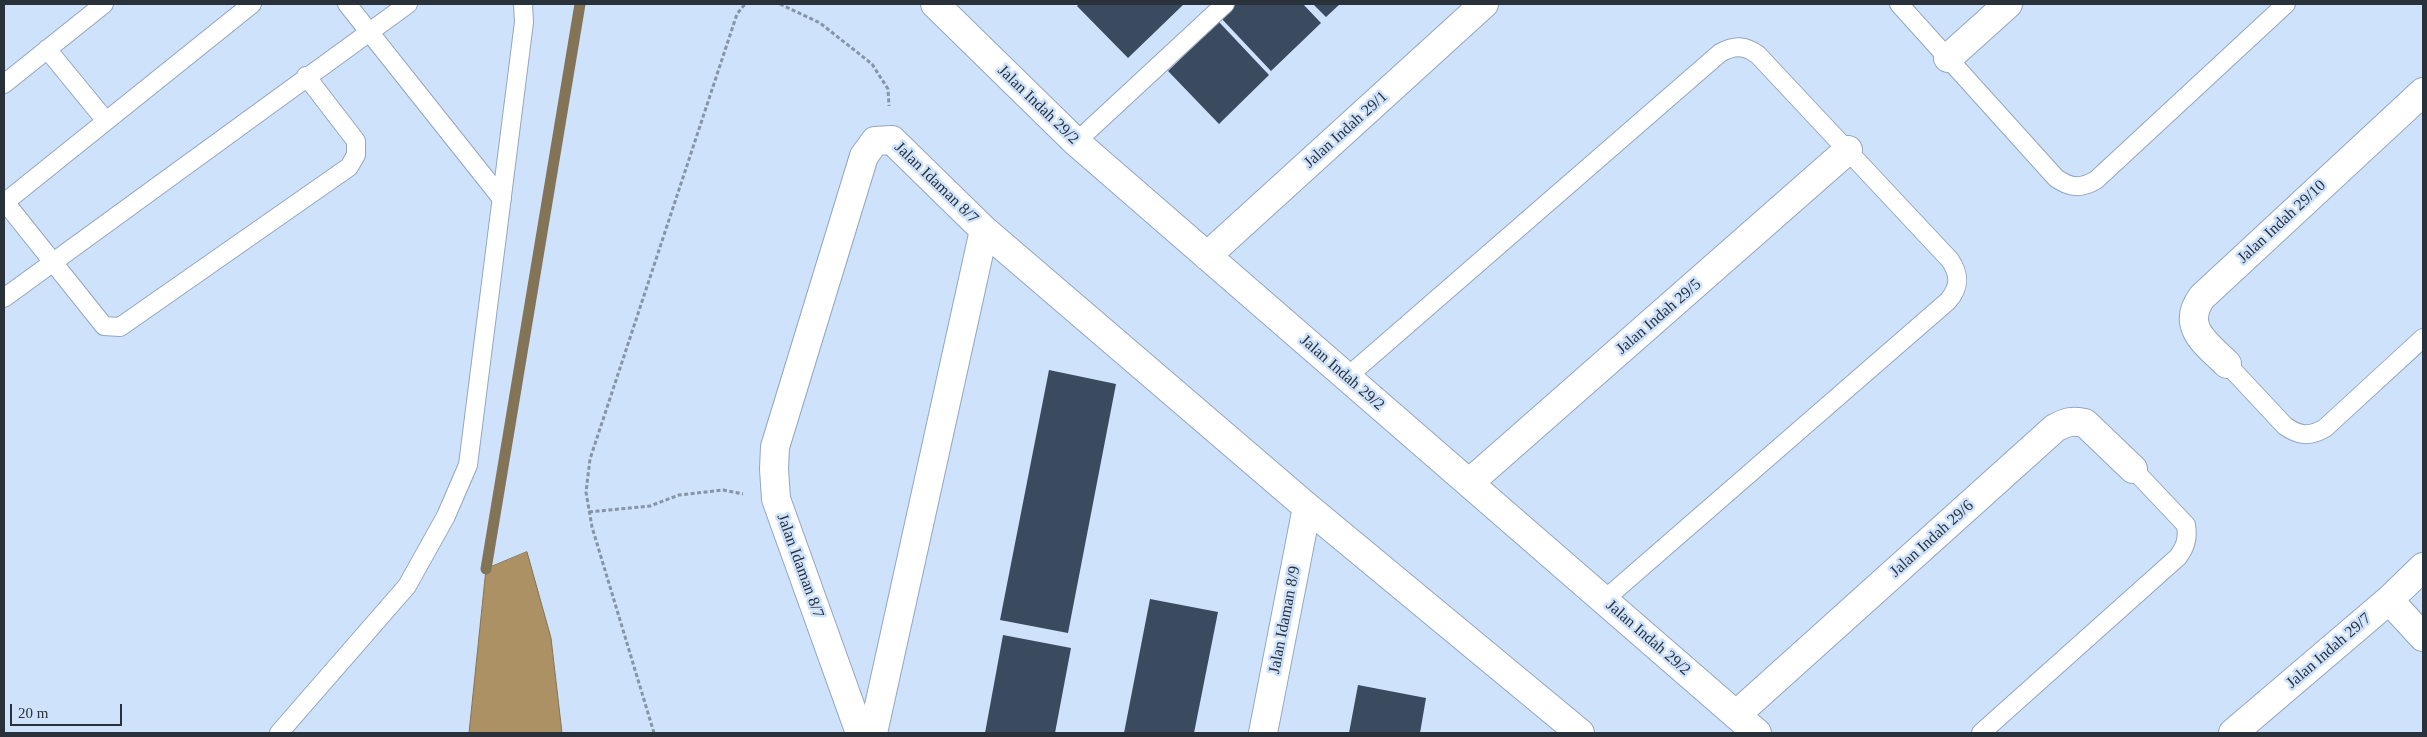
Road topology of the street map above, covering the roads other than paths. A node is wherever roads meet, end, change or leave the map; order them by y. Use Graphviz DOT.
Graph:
graph roads {
  1 [pos="104,4"];
  2 [pos="252,4"];
  3 [pos="347,4"];
  4 [pos="408,4"];
  5 [pos="523,4"];
  6 [pos="1225,4"];
  7 [pos="1484,4"];
  8 [pos="1899,4"];
  9 [pos="2008,4"];
  10 [pos="2286,4"];
  11 [pos="946,7"];
  12 [pos="368,33"];
  13 [pos="47,49"];
  14 [pos="1948,58"];
  15 [pos="306,76"];
  16 [pos="4,84"];
  17 [pos="2423,92"];
  18 [pos="106,121"];
  19 [pos="1076,142"];
  20 [pos="1848,150"];
  21 [pos="502,199"];
  22 [pos="4,203"];
  23 [pos="984,230"];
  24 [pos="1207,256"];
  25 [pos="52,262"];
  26 [pos="4,298"];
  27 [pos="2423,338"];
  28 [pos="2227,364"];
  29 [pos="1347,377"];
  30 [pos="2133,469"];
  31 [pos="1469,483"];
  32 [pos="1307,508"];
  33 [pos="2423,567"];
  34 [pos="1604,600"];
  35 [pos="2389,600"];
  36 [pos="2423,637"];
  37 [pos="1736,715"];
  38 [pos="279,733"];
  39 [pos="860,733"];
  40 [pos="873,733"];
  41 [pos="1263,733"];
  42 [pos="1580,733"];
  43 [pos="1757,733"];
  44 [pos="1981,733"];
  45 [pos="2233,733"];
  1 -- 13 [label="lane"];
  2 -- 18 [label="lane"];
  3 -- 12 [label="lane"];
  4 -- 12 [label="lane"];
  5 -- 21 [label="lane"];
  6 -- 19 [label="lane"];
  7 -- 24 [label="street, Jalan Indah 29/1"];
  8 -- 14 [label="lane"];
  9 -- 14 [label="street"];
  10 -- 14 [label="lane"];
  11 -- 19 [label="street, Jalan Indah 29/2"];
  12 -- 15 [label="lane"];
  12 -- 21 [label="lane"];
  13 -- 16 [label="lane"];
  13 -- 18 [label="lane"];
  15 -- 25 [label="lane"];
  15 -- 25 [label="lane"];
  17 -- 28 [label="street, Jalan Indah 29/10"];
  18 -- 22 [label="lane"];
  19 -- 24 [label="street, Jalan Indah 29/2"];
  20 -- 29 [label="lane"];
  20 -- 31 [label="street, Jalan Indah 29/5"];
  20 -- 34 [label="lane"];
  21 -- 38 [label="lane"];
  22 -- 25 [label="lane"];
  23 -- 32 [label="street"];
  23 -- 39 [label="street, Jalan Idaman 8/7"];
  23 -- 40 [label="street, Jalan Idaman 8/7"];
  24 -- 29 [label="street, Jalan Indah 29/2"];
  25 -- 26 [label="lane"];
  27 -- 28 [label="lane"];
  29 -- 31 [label="street, Jalan Indah 29/2"];
  30 -- 37 [label="street, Jalan Indah 29/6"];
  30 -- 44 [label="lane"];
  31 -- 34 [label="street, Jalan Indah 29/2"];
  32 -- 41 [label="street, Jalan Idaman 8/9"];
  32 -- 42 [label="street"];
  33 -- 35 [label="street, Jalan Indah 29/7"];
  34 -- 37 [label="street, Jalan Indah 29/2"];
  35 -- 36 [label="street"];
  35 -- 45 [label="street, Jalan Indah 29/7"];
  37 -- 43 [label="street, Jalan Indah 29/2"];
}
